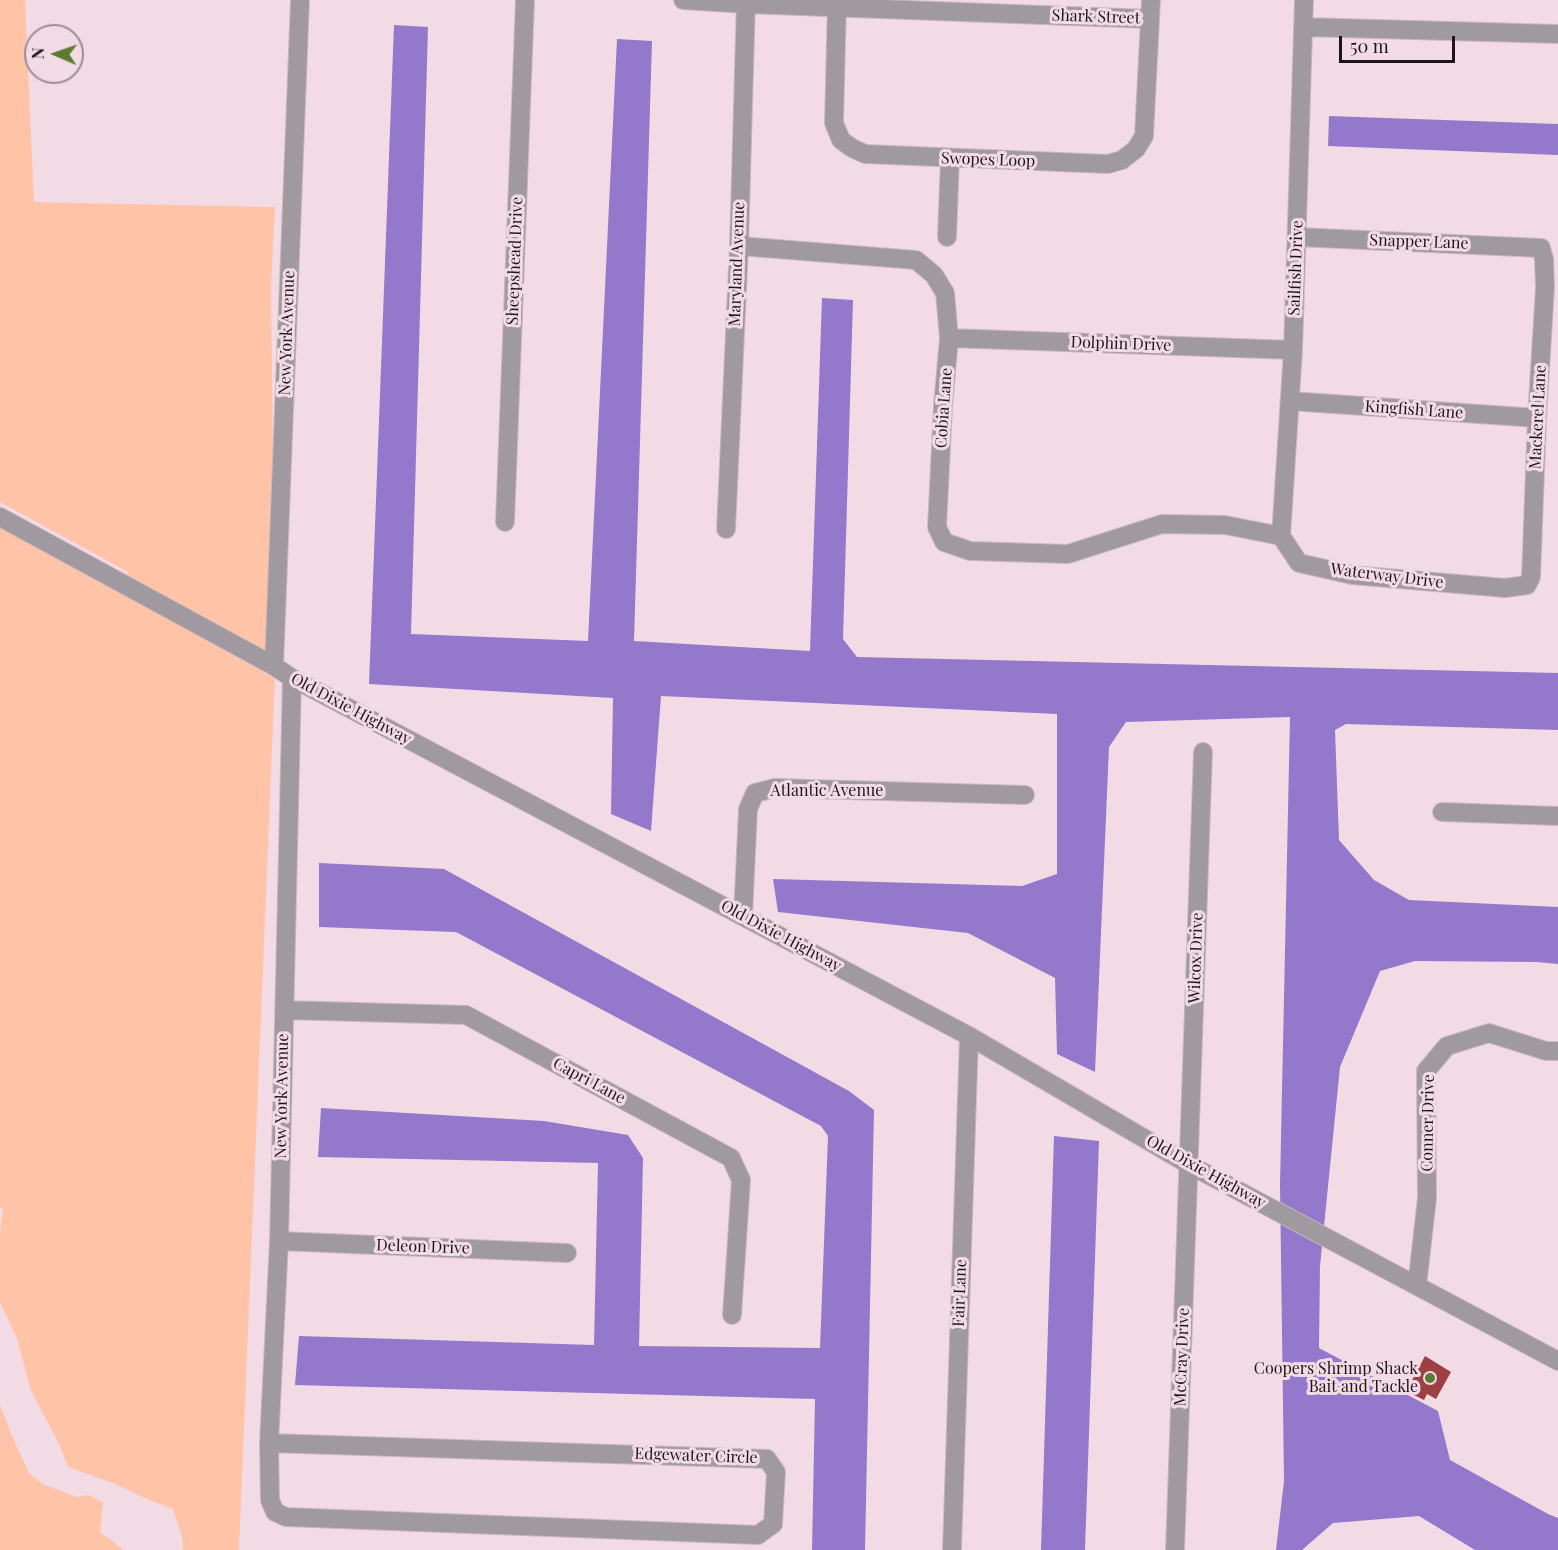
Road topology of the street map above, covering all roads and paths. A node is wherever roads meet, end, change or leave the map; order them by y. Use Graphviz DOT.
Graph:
graph roads {
  1 [pos="300,0"];
  2 [pos="525,0"];
  3 [pos="683,0"];
  4 [pos="1151,0"];
  5 [pos="1304,0"];
  6 [pos="746,2"];
  7 [pos="837,3"];
  8 [pos="1150,19"];
  9 [pos="1304,27"];
  10 [pos="1558,34"];
  11 [pos="950,158"];
  12 [pos="947,237"];
  13 [pos="1298,237"];
  14 [pos="739,246"];
  15 [pos="1541,248"];
  16 [pos="949,338"];
  17 [pos="1293,350"];
  18 [pos="1290,401"];
  19 [pos="1537,418"];
  20 [pos="0,517"];
  21 [pos="505,522"];
  22 [pos="726,529"];
  23 [pos="1281,536"];
  24 [pos="1527,585"];
  25 [pos="274,666"];
  26 [pos="292,678"];
  27 [pos="1203,752"];
  28 [pos="1025,795"];
  29 [pos="1442,812"];
  30 [pos="1558,816"];
  31 [pos="743,916"];
  32 [pos="284,1010"];
  33 [pos="969,1036"];
  34 [pos="1558,1051"];
  35 [pos="1188,1164"];
  36 [pos="279,1241"];
  37 [pos="567,1253"];
  38 [pos="1417,1286"];
  39 [pos="732,1315"];
  40 [pos="1558,1361"];
  41 [pos="270,1443"];
  42 [pos="275,1512"];
  43 [pos="952,1550"];
  44 [pos="1176,1550"];
  1 -- 25 [label="street, New York Avenue"];
  2 -- 21 [label="street, Sheepshead Drive"];
  3 -- 6 [label="street, Shark Street"];
  4 -- 8 [label="street, Swopes Loop"];
  5 -- 9 [label="street, Sailfish Drive"];
  6 -- 7 [label="street, Shark Street"];
  6 -- 14 [label="street, Maryland Avenue"];
  7 -- 8 [label="street, Shark Street"];
  7 -- 11 [label="street, Swopes Loop"];
  8 -- 11 [label="street, Swopes Loop"];
  9 -- 10 [label="street"];
  9 -- 13 [label="street, Sailfish Drive"];
  11 -- 12 [label="street"];
  13 -- 15 [label="street, Snapper Lane"];
  13 -- 17 [label="street, Sailfish Drive"];
  14 -- 16 [label="street, Cobia Lane"];
  14 -- 22 [label="street, Maryland Avenue"];
  15 -- 19 [label="street, Mackerel Lane"];
  16 -- 17 [label="street, Dolphin Drive"];
  16 -- 23 [label="street, Cobia Lane"];
  17 -- 18 [label="street, Sailfish Drive"];
  18 -- 19 [label="street, Kingfish Lane"];
  18 -- 23 [label="street, Sailfish Drive"];
  19 -- 24 [label="street, Mackerel Lane"];
  20 -- 25 [label="street, Old Dixie Highway"];
  23 -- 24 [label="street, Waterway Drive"];
  25 -- 26 [label="street, Old Dixie Highway"];
  26 -- 31 [label="street, Old Dixie Highway"];
  26 -- 32 [label="street, New York Avenue"];
  27 -- 35 [label="street, Wilcox Drive"];
  28 -- 31 [label="street, Atlantic Avenue"];
  29 -- 30 [label="street"];
  31 -- 33 [label="street, Old Dixie Highway"];
  32 -- 36 [label="street, New York Avenue"];
  32 -- 39 [label="street, Capri Lane"];
  33 -- 35 [label="street, Old Dixie Highway"];
  33 -- 43 [label="street, Fair Lane"];
  34 -- 38 [label="street, Conner Drive"];
  35 -- 38 [label="street, Old Dixie Highway"];
  35 -- 44 [label="street, McCray Drive"];
  36 -- 37 [label="street, Deleon Drive"];
  36 -- 41 [label="street, New York Avenue"];
  38 -- 40 [label="street, Old Dixie Highway"];
  41 -- 42 [label="street, New York Avenue"];
  41 -- 42 [label="street, Edgewater Circle"];
}
